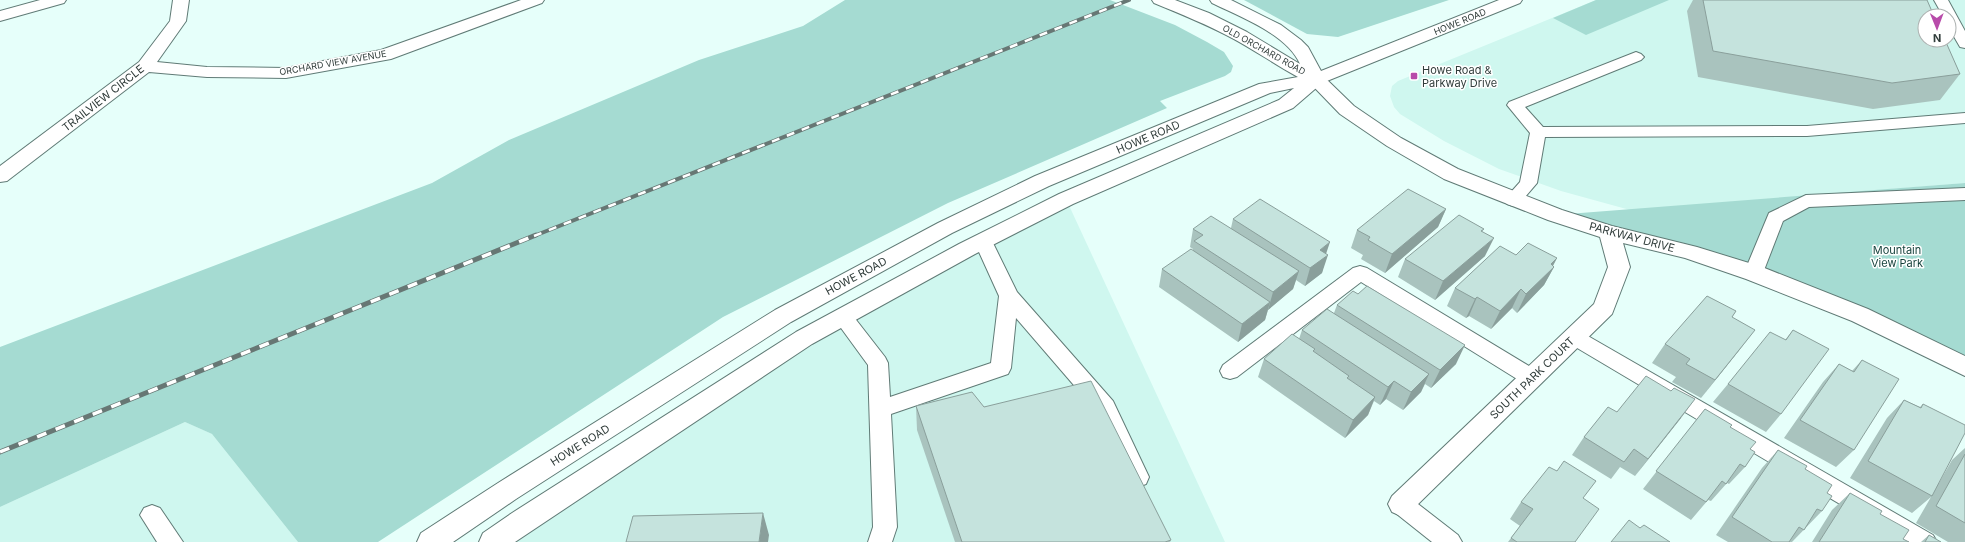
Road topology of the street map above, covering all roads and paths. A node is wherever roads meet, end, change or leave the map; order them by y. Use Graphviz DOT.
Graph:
graph roads {
  1 [pos="58,0"];
  2 [pos="181,0"];
  3 [pos="536,0"];
  4 [pos="1160,0"];
  5 [pos="1218,0"];
  6 [pos="1514,0"];
  7 [pos="1941,0"];
  8 [pos="0,16"];
  9 [pos="1965,44"];
  10 [pos="1636,57"];
  11 [pos="145,66"];
  12 [pos="1316,79"];
  13 [pos="1965,118"];
  14 [pos="1538,132"];
  15 [pos="0,176"];
  16 [pos="1965,194"];
  17 [pos="1513,200"];
  18 [pos="1609,232"];
  19 [pos="983,241"];
  20 [pos="1754,273"];
  21 [pos="1009,296"];
  22 [pos="843,317"];
  23 [pos="1574,337"];
  24 [pos="1965,366"];
  25 [pos="1230,371"];
  26 [pos="1532,378"];
  27 [pos="880,409"];
  28 [pos="1146,492"];
  29 [pos="1401,504"];
  30 [pos="152,515"];
  31 [pos="171,542"];
  32 [pos="431,542"];
  33 [pos="493,542"];
  34 [pos="880,542"];
  35 [pos="1450,542"];
  36 [pos="1926,542"];
  1 -- 8 [label="street"];
  2 -- 11 [label="street, TRAILVIEW CIRCLE"];
  3 -- 11 [label="street, ORCHARD VIEW AVENUE"];
  4 -- 12 [label="street, OLD ORCHARD ROAD"];
  5 -- 12 [label="street, OLD ORCHARD ROAD"];
  6 -- 12 [label="street, HOWE ROAD"];
  7 -- 9 [label="lane"];
  10 -- 14 [label="lane"];
  11 -- 15 [label="street, TRAILVIEW CIRCLE"];
  12 -- 17 [label="street, PARKWAY DRIVE"];
  12 -- 19 [label="street, HOWE ROAD"];
  12 -- 32 [label="street, HOWE ROAD"];
  13 -- 14 [label="lane"];
  14 -- 17 [label="lane"];
  16 -- 20 [label="lane"];
  17 -- 18 [label="street, PARKWAY DRIVE"];
  18 -- 20 [label="street, PARKWAY DRIVE"];
  18 -- 23 [label="street, SOUTH PARK COURT"];
  19 -- 21 [label="lane"];
  19 -- 22 [label="street, HOWE ROAD"];
  20 -- 24 [label="street, PARKWAY DRIVE"];
  21 -- 27 [label="lane"];
  21 -- 28 [label="lane"];
  22 -- 27 [label="lane"];
  22 -- 33 [label="street, HOWE ROAD"];
  23 -- 26 [label="street, SOUTH PARK COURT"];
  23 -- 36 [label="lane"];
  25 -- 26 [label="lane"];
  26 -- 29 [label="street, SOUTH PARK COURT"];
  27 -- 34 [label="lane"];
  29 -- 35 [label="lane"];
  30 -- 31 [label="lane"];
}
